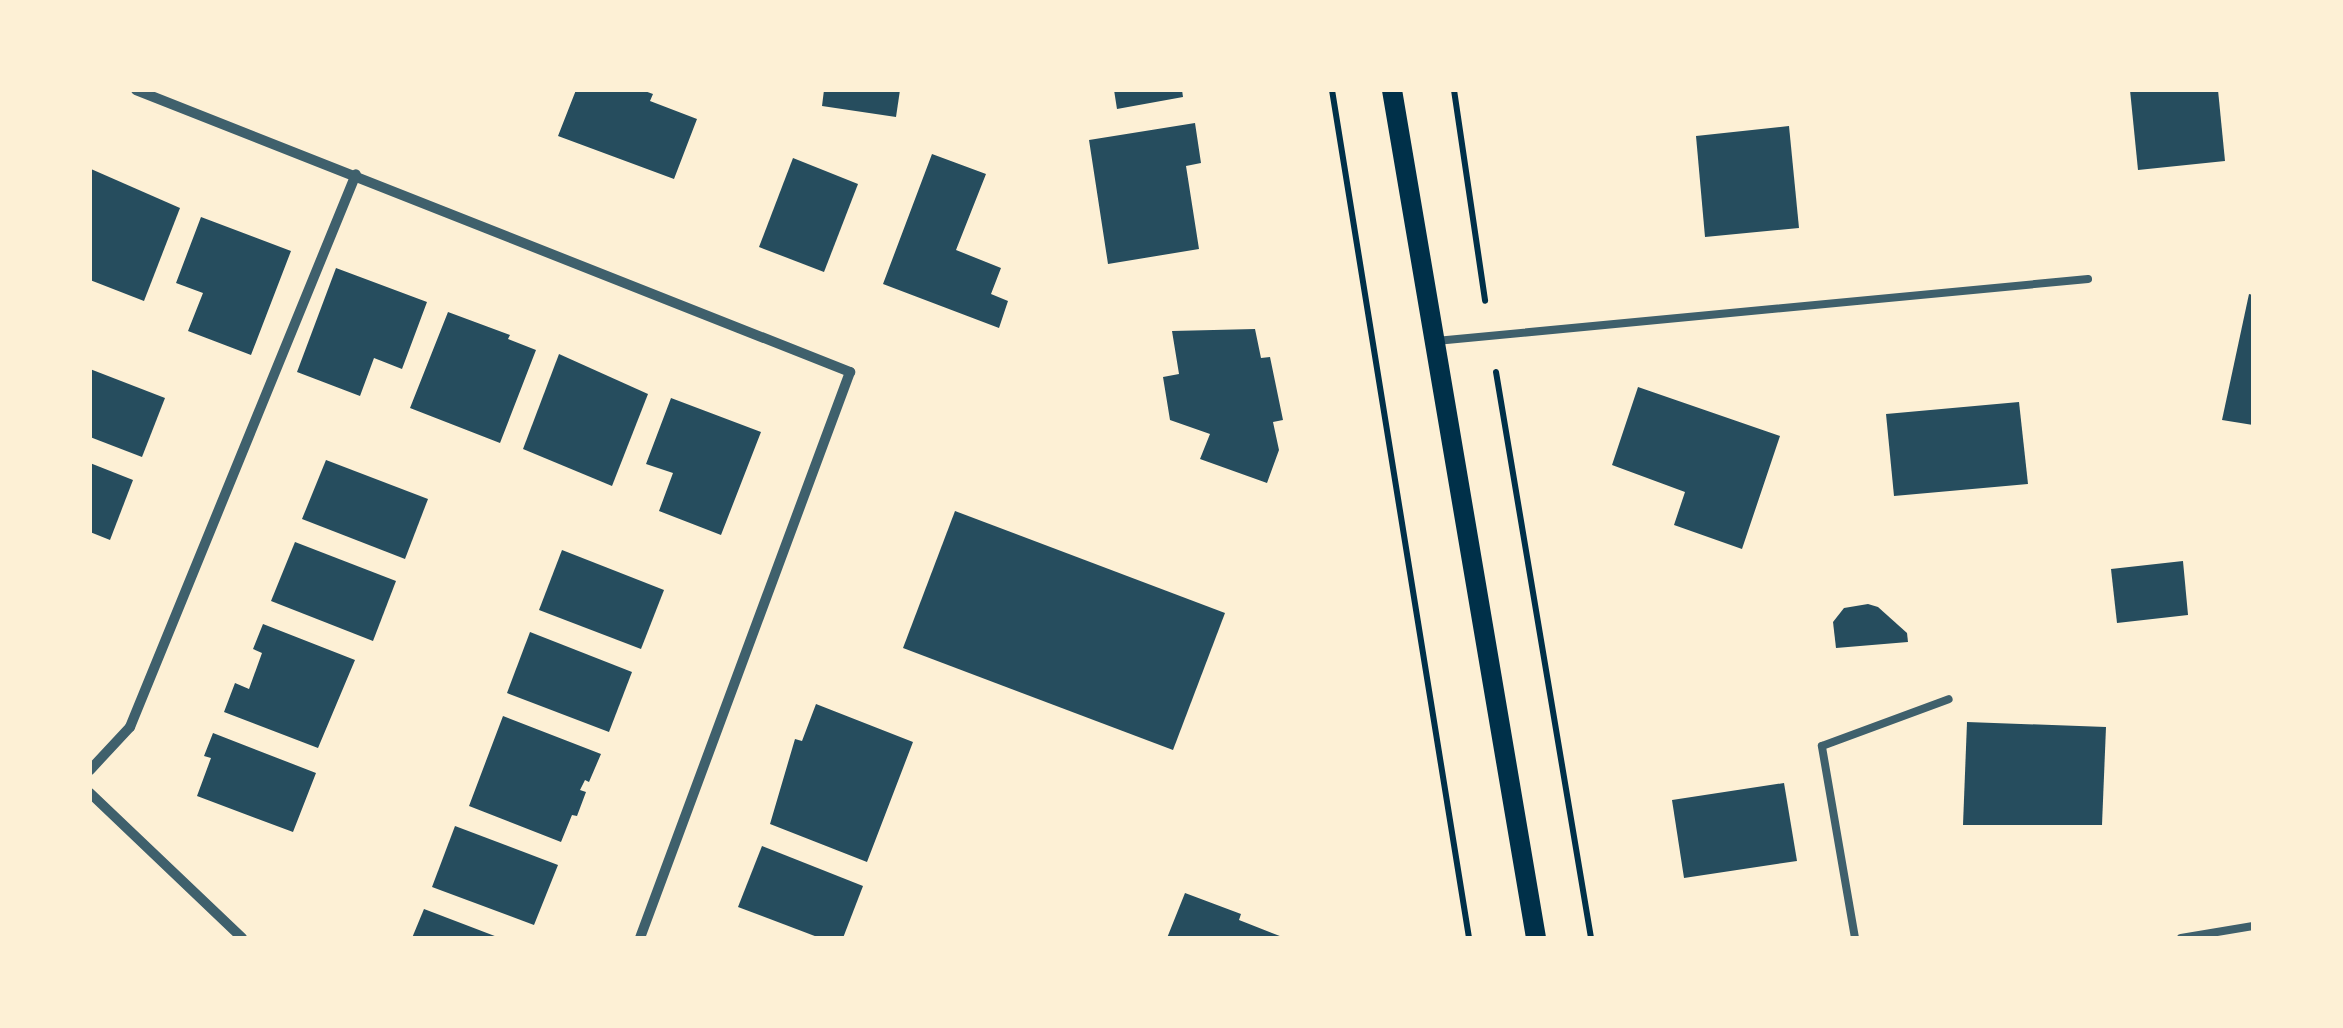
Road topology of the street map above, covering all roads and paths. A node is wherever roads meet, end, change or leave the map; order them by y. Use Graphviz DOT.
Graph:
graph roads {
  1 [pos="136,90"];
  2 [pos="1332,90"];
  3 [pos="1392,90"];
  4 [pos="1454,90"];
  5 [pos="356,174"];
  6 [pos="2088,278"];
  7 [pos="1490,335"];
  8 [pos="1432,341"];
  9 [pos="1950,699"];
  10 [pos="90,770"];
  11 [pos="90,793"];
  12 [pos="2253,926"];
  13 [pos="242,938"];
  14 [pos="640,938"];
  15 [pos="1470,938"];
  16 [pos="1536,938"];
  17 [pos="1591,938"];
  18 [pos="1855,938"];
  19 [pos="2181,938"];
  1 -- 5 [label="street"];
  2 -- 15 [label="path"];
  3 -- 8 [label="main road"];
  4 -- 7 [label="path"];
  5 -- 10 [label="street"];
  5 -- 14 [label="street"];
  6 -- 7 [label="lane"];
  7 -- 8 [label="lane"];
  7 -- 17 [label="path"];
  8 -- 16 [label="main road"];
  9 -- 18 [label="lane"];
  11 -- 13 [label="street"];
  12 -- 19 [label="lane"];
}
